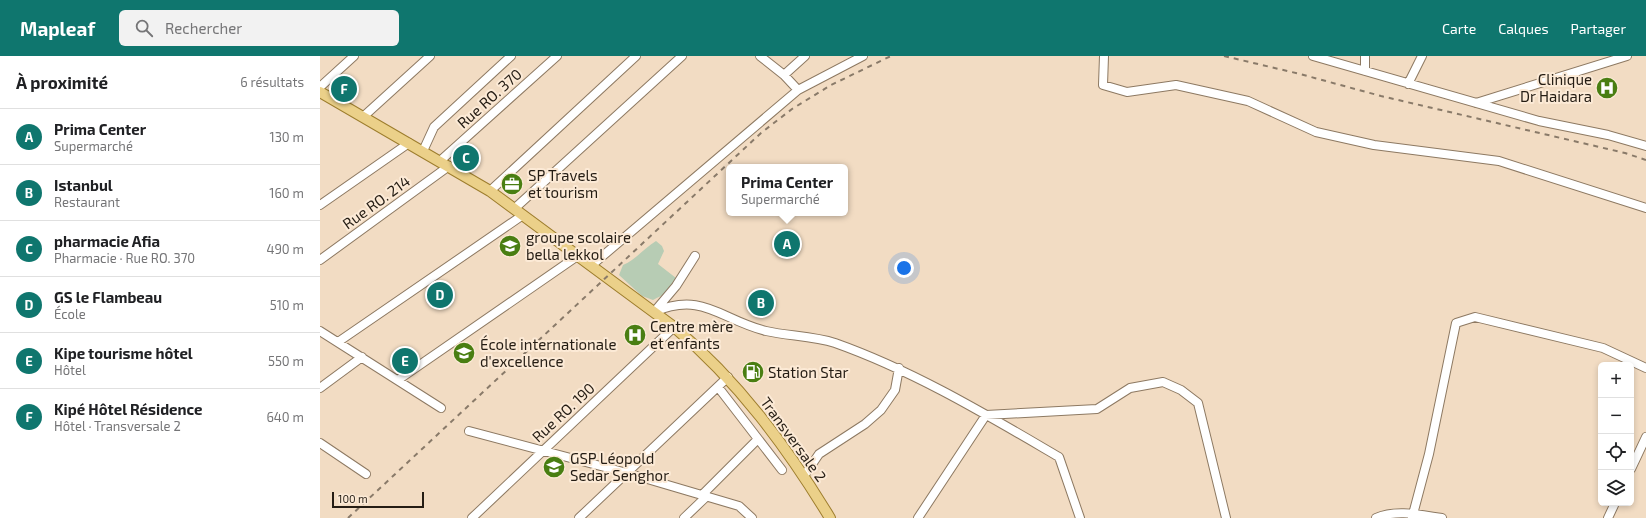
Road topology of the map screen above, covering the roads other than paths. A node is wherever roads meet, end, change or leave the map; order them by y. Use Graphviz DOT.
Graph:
graph roads {
  1 [pos="354,56"];
  2 [pos="430,56"];
  3 [pos="511,56"];
  4 [pos="557,56"];
  5 [pos="636,56"];
  6 [pos="682,56"];
  7 [pos="762,56"];
  8 [pos="805,56"];
  9 [pos="862,56"];
  10 [pos="1104,56"];
  11 [pos="1313,56"];
  12 [pos="1365,56"];
  13 [pos="1422,56"];
  14 [pos="1627,56"];
  15 [pos="1365,71"];
  16 [pos="784,75"];
  17 [pos="1408,84"];
  18 [pos="798,90"];
  19 [pos="321,93"];
  20 [pos="1475,103"];
  21 [pos="364,116"];
  22 [pos="409,143"];
  23 [pos="1646,146"];
  24 [pos="423,151"];
  25 [pos="444,164"];
  26 [pos="490,191"];
  27 [pos="320,205"];
  28 [pos="1646,208"];
  29 [pos="514,209"];
  30 [pos="523,215"];
  31 [pos="579,255"];
  32 [pos="695,256"];
  33 [pos="320,260"];
  34 [pos="592,266"];
  35 [pos="654,312"];
  36 [pos="674,327"];
  37 [pos="320,331"];
  38 [pos="338,342"];
  39 [pos="362,357"];
  40 [pos="899,368"];
  41 [pos="1646,368"];
  42 [pos="728,377"];
  43 [pos="398,380"];
  44 [pos="718,387"];
  45 [pos="320,388"];
  46 [pos="441,408"];
  47 [pos="986,415"];
  48 [pos="469,431"];
  49 [pos="1646,437"];
  50 [pos="757,440"];
  51 [pos="320,443"];
  52 [pos="542,451"];
  53 [pos="1634,463"];
  54 [pos="782,470"];
  55 [pos="628,473"];
  56 [pos="366,474"];
  57 [pos="804,476"];
  58 [pos="704,495"];
  59 [pos="1614,506"];
  60 [pos="1412,516"];
  61 [pos="472,518"];
  62 [pos="579,518"];
  63 [pos="684,518"];
  64 [pos="752,518"];
  65 [pos="830,518"];
  66 [pos="918,518"];
  67 [pos="1080,518"];
  68 [pos="1226,518"];
  69 [pos="1376,518"];
  70 [pos="1442,518"];
  71 [pos="1608,518"];
  1 -- 19 [label="street"];
  2 -- 21 [label="street"];
  3 -- 24 [label="street"];
  4 -- 25 [label="street, Rue RO. 370"];
  5 -- 26 [label="street"];
  6 -- 29 [label="street"];
  7 -- 16 [label="street"];
  8 -- 16 [label="street"];
  9 -- 18 [label="street"];
  10 -- 28 [label="street"];
  11 -- 15 [label="street"];
  12 -- 15 [label="street"];
  13 -- 17 [label="street"];
  14 -- 20 [label="street"];
  15 -- 17 [label="street"];
  16 -- 18 [label="street"];
  17 -- 20 [label="street"];
  18 -- 34 [label="street"];
  19 -- 21 [label="main road, Transversale 2"];
  20 -- 23 [label="street"];
  21 -- 22 [label="main road, Transversale 2"];
  22 -- 24 [label="main road, Transversale 2"];
  22 -- 27 [label="street"];
  24 -- 25 [label="main road, Transversale 2"];
  25 -- 26 [label="main road, Transversale 2"];
  25 -- 33 [label="street, Rue RO. 214"];
  26 -- 29 [label="main road, Transversale 2"];
  29 -- 30 [label="main road, Transversale 2"];
  30 -- 31 [label="main road, Transversale 2"];
  30 -- 38 [label="street"];
  31 -- 34 [label="main road, Transversale 2"];
  31 -- 43 [label="street"];
  32 -- 35 [label="street"];
  34 -- 35 [label="main road, Transversale 2"];
  35 -- 36 [label="main road, Transversale 2"];
  35 -- 40 [label="street"];
  36 -- 42 [label="main road, Transversale 2"];
  36 -- 52 [label="street, Rue RO. 190"];
  37 -- 38 [label="street"];
  38 -- 39 [label="street"];
  39 -- 43 [label="street"];
  39 -- 45 [label="street"];
  40 -- 47 [label="street"];
  40 -- 57 [label="street"];
  41 -- 60 [label="street"];
  42 -- 44 [label="street"];
  42 -- 57 [label="main road, Transversale 2"];
  43 -- 46 [label="street"];
  44 -- 50 [label="street"];
  44 -- 55 [label="street"];
  47 -- 66 [label="street"];
  47 -- 67 [label="street"];
  47 -- 68 [label="street"];
  48 -- 52 [label="street"];
  49 -- 53 [label="street"];
  50 -- 54 [label="street"];
  50 -- 58 [label="street"];
  51 -- 56 [label="street"];
  52 -- 55 [label="street"];
  52 -- 61 [label="street, Rue RO. 190"];
  55 -- 58 [label="street"];
  55 -- 62 [label="street"];
  57 -- 65 [label="main road, Transversale 2"];
  58 -- 63 [label="street"];
  58 -- 64 [label="street"];
  59 -- 71 [label="street"];
  60 -- 69 [label="street"];
  60 -- 70 [label="street"];
}
